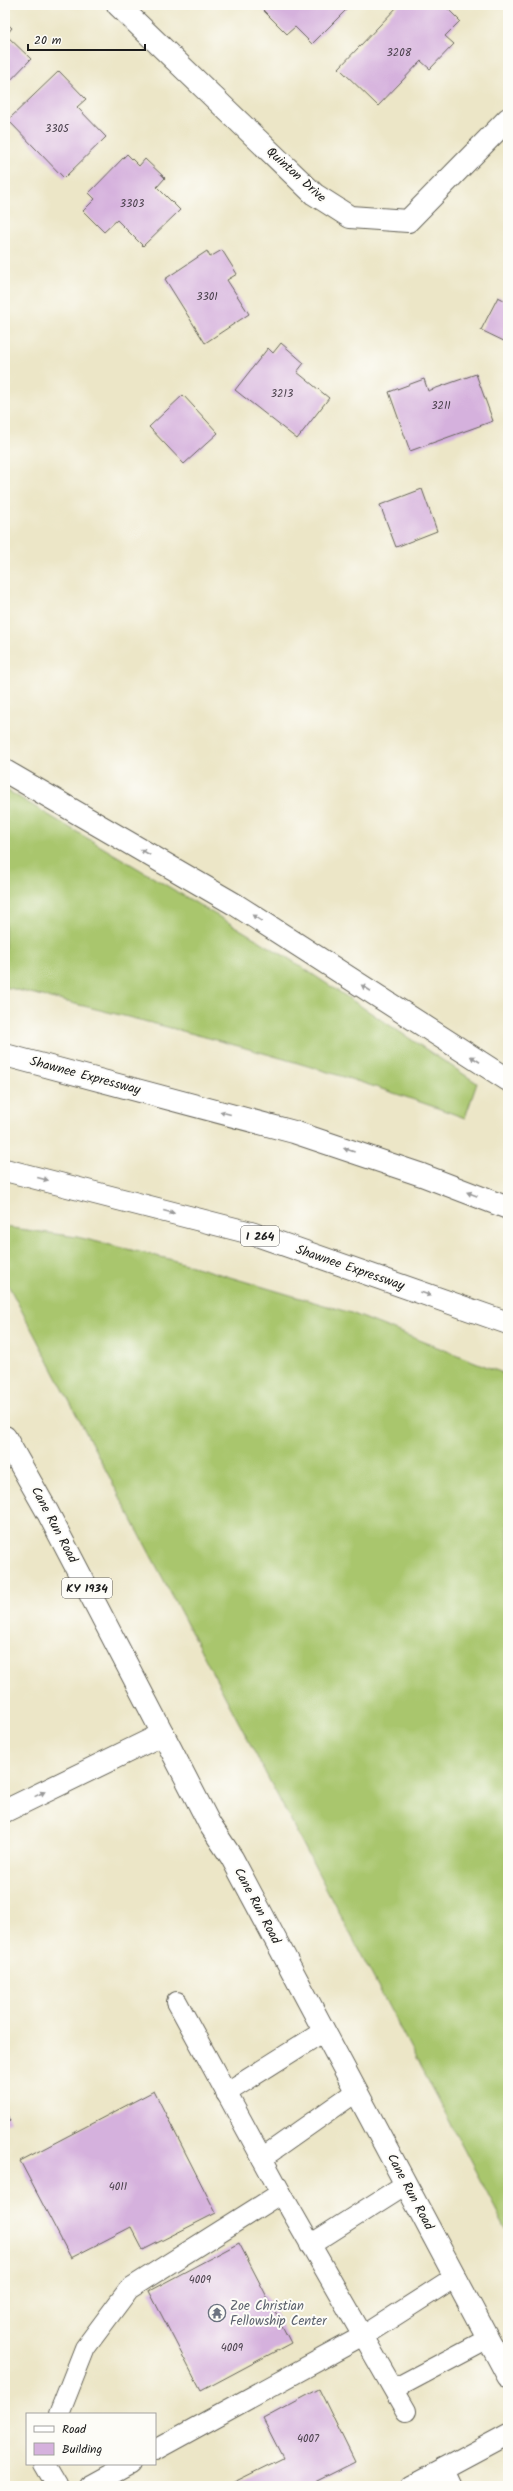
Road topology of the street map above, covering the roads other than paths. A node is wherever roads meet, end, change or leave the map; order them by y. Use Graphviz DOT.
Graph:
graph roads {
  1 [pos="118,5"];
  2 [pos="508,119"];
  3 [pos="5,771"];
  4 [pos="5,1055"];
  5 [pos="508,1080"];
  6 [pos="5,1170"];
  7 [pos="508,1208"];
  8 [pos="508,1323"];
  9 [pos="5,1437"];
  10 [pos="163,1734"];
  11 [pos="5,1811"];
  12 [pos="177,2002"];
  13 [pos="324,2031"];
  14 [pos="357,2092"];
  15 [pos="226,2093"];
  16 [pos="262,2158"];
  17 [pos="406,2184"];
  18 [pos="281,2193"];
  19 [pos="310,2245"];
  20 [pos="455,2277"];
  21 [pos="363,2336"];
  22 [pos="497,2351"];
  23 [pos="508,2376"];
  24 [pos="394,2389"];
  25 [pos="406,2411"];
  26 [pos="59,2413"];
  27 [pos="508,2434"];
  28 [pos="156,2449"];
  29 [pos="45,2465"];
  30 [pos="128,2465"];
  31 [pos="447,2478"];
  32 [pos="57,2486"];
  33 [pos="90,2486"];
  34 [pos="411,2486"];
  1 -- 2 [label="main road, Quinton Drive"];
  5 -- 3 [label="main road, one-way"];
  7 -- 4 [label="main road, Shawnee Expressway, one-way"];
  6 -- 8 [label="main road, Shawnee Expressway / I 264, one-way"];
  9 -- 10 [label="main road, Cane Run Road / KY 1934"];
  11 -- 10 [label="main road, one-way"];
  10 -- 13 [label="main road, Cane Run Road / KY 1934"];
  12 -- 15 [label="lane"];
  13 -- 14 [label="main road, Cane Run Road / KY 1934"];
  13 -- 15 [label="lane"];
  14 -- 16 [label="lane"];
  14 -- 17 [label="main road, Cane Run Road / KY 1934"];
  15 -- 16 [label="lane"];
  16 -- 18 [label="lane"];
  17 -- 19 [label="lane"];
  17 -- 20 [label="main road, Cane Run Road / KY 1934"];
  18 -- 19 [label="lane"];
  18 -- 26 [label="lane"];
  19 -- 21 [label="lane"];
  20 -- 21 [label="lane"];
  20 -- 22 [label="main road, Cane Run Road / KY 1934"];
  21 -- 24 [label="lane"];
  21 -- 28 [label="lane"];
  22 -- 23 [label="main road, Cane Run Road / KY 1934"];
  22 -- 24 [label="lane"];
  24 -- 25 [label="lane"];
  27 -- 31 [label="lane"];
  29 -- 32 [label="lane"];
  30 -- 33 [label="lane"];
  31 -- 34 [label="lane"];
}
